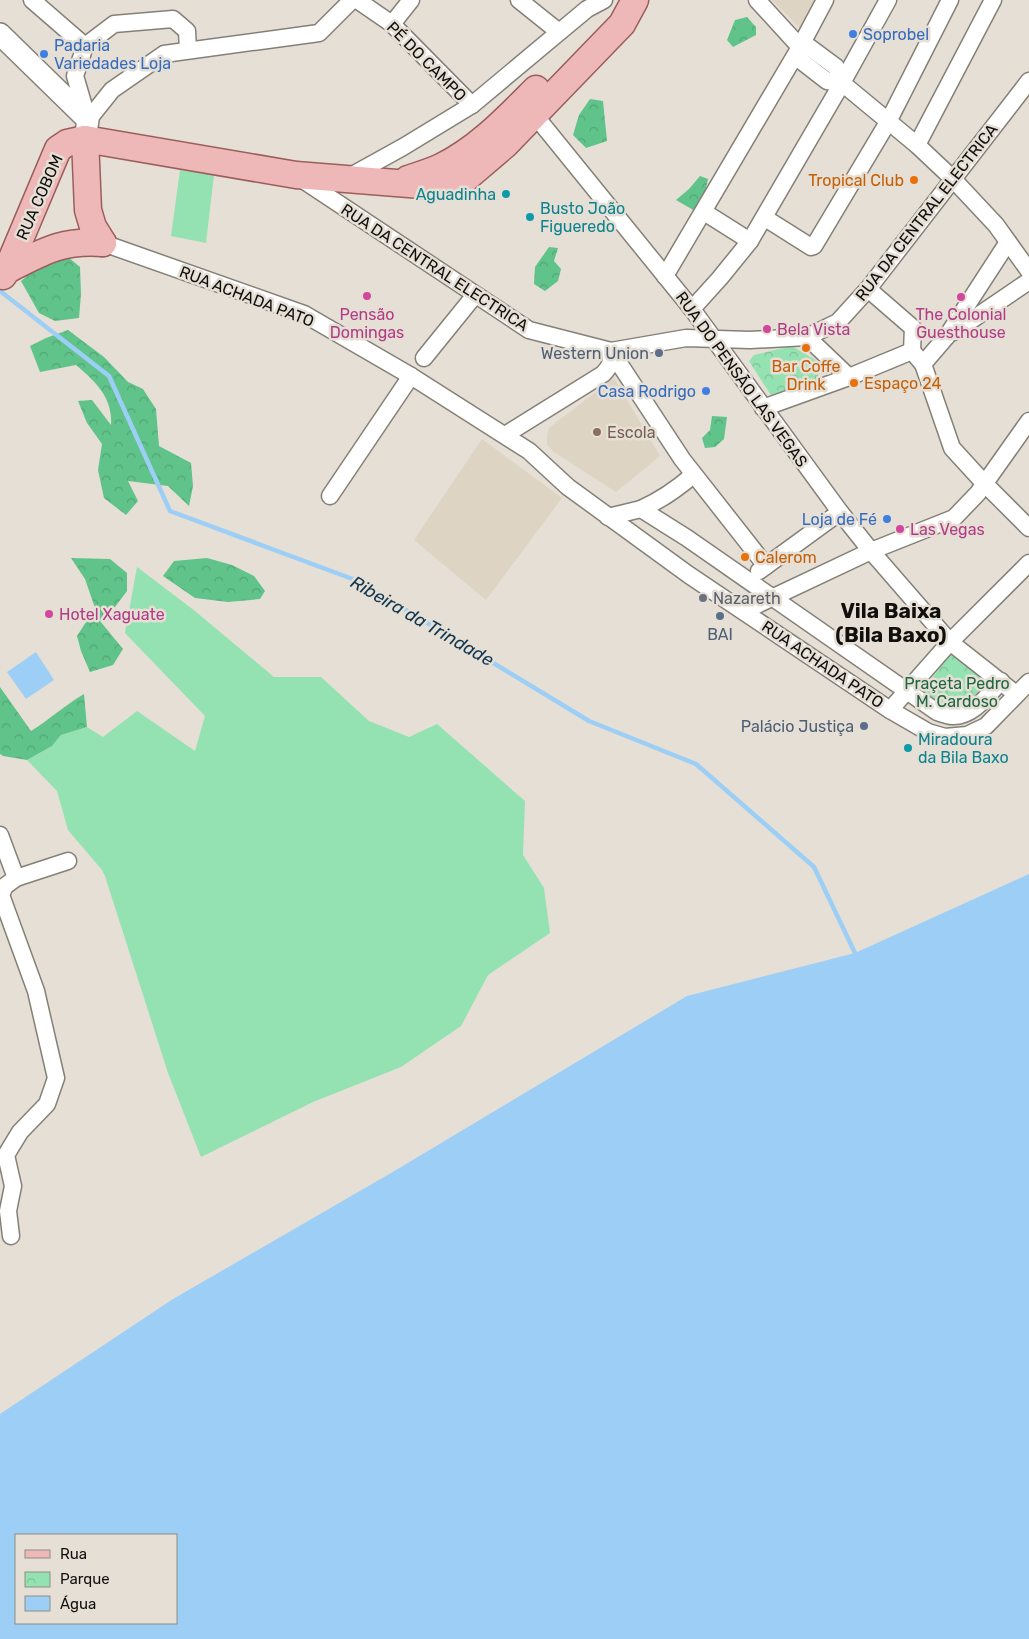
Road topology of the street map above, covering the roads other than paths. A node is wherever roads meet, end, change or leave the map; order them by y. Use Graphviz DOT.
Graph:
graph roads {
  1 [pos="32,0"];
  2 [pos="352,0"];
  3 [pos="357,0"];
  4 [pos="411,0"];
  5 [pos="519,0"];
  6 [pos="604,0"];
  7 [pos="627,0"];
  8 [pos="635,0"];
  9 [pos="758,0"];
  10 [pos="825,0"];
  11 [pos="888,0"];
  12 [pos="950,0"];
  13 [pos="992,0"];
  14 [pos="392,24"];
  15 [pos="559,32"];
  16 [pos="0,34"];
  17 [pos="85,46"];
  18 [pos="800,48"];
  19 [pos="188,50"];
  20 [pos="1029,81"];
  21 [pos="842,83"];
  22 [pos="472,105"];
  23 [pos="529,108"];
  24 [pos="888,122"];
  25 [pos="87,129"];
  26 [pos="917,145"];
  27 [pos="296,176"];
  28 [pos="952,178"];
  29 [pos="345,180"];
  30 [pos="704,212"];
  31 [pos="765,218"];
  32 [pos="750,242"];
  33 [pos="1008,242"];
  34 [pos="93,243"];
  35 [pos="1029,271"];
  36 [pos="3,275"];
  37 [pos="665,276"];
  38 [pos="1029,281"];
  39 [pos="868,288"];
  40 [pos="475,295"];
  41 [pos="692,309"];
  42 [pos="948,336"];
  43 [pos="807,337"];
  44 [pos="713,339"];
  45 [pos="611,351"];
  46 [pos="912,351"];
  47 [pos="424,358"];
  48 [pos="923,364"];
  49 [pos="412,376"];
  50 [pos="848,377"];
  51 [pos="764,408"];
  52 [pos="1029,421"];
  53 [pos="505,435"];
  54 [pos="693,475"];
  55 [pos="984,483"];
  56 [pos="330,496"];
  57 [pos="641,509"];
  58 [pos="840,512"];
  59 [pos="608,517"];
  60 [pos="1029,528"];
  61 [pos="871,550"];
  62 [pos="1029,562"];
  63 [pos="766,566"];
  64 [pos="747,580"];
  65 [pos="773,598"];
  66 [pos="744,611"];
  67 [pos="950,642"];
  68 [pos="1001,681"];
  69 [pos="1029,682"];
  70 [pos="907,691"];
  71 [pos="1016,694"];
  72 [pos="890,710"];
  73 [pos="0,835"];
  74 [pos="68,861"];
  75 [pos="16,878"];
  76 [pos="11,1236"];
  1 -- 17 [label="street"];
  2 -- 19 [label="street"];
  3 -- 14 [label="street, PÉ DO CAMPO"];
  4 -- 14 [label="street"];
  5 -- 15 [label="street"];
  6 -- 15 [label="street"];
  7 -- 23 [label="main road"];
  8 -- 23 [label="main road"];
  9 -- 18 [label="street"];
  10 -- 18 [label="street"];
  11 -- 21 [label="street"];
  12 -- 24 [label="street"];
  13 -- 26 [label="street"];
  14 -- 22 [label="street, PÉ DO CAMPO"];
  15 -- 22 [label="street"];
  16 -- 25 [label="street"];
  17 -- 19 [label="street"];
  17 -- 25 [label="street"];
  18 -- 21 [label="street"];
  18 -- 30 [label="street"];
  19 -- 25 [label="street"];
  20 -- 28 [label="street, RUA DA CENTRAL ELECTRICA"];
  21 -- 24 [label="street"];
  21 -- 31 [label="street"];
  22 -- 29 [label="street"];
  23 -- 29 [label="main road"];
  23 -- 37 [label="street, RUA DO PENSÃO LAS VEGAS"];
  24 -- 26 [label="street"];
  24 -- 31 [label="street"];
  25 -- 27 [label="main road"];
  25 -- 34 [label="main road"];
  25 -- 36 [label="main road, RUA COBOM"];
  26 -- 28 [label="street"];
  27 -- 29 [label="main road"];
  27 -- 40 [label="street, RUA DA CENTRAL ELECTRICA"];
  28 -- 33 [label="street"];
  28 -- 39 [label="street, RUA DA CENTRAL ELECTRICA"];
  30 -- 32 [label="street"];
  30 -- 37 [label="street"];
  31 -- 32 [label="street"];
  32 -- 41 [label="street"];
  33 -- 35 [label="street"];
  33 -- 42 [label="street"];
  34 -- 36 [label="main road"];
  34 -- 49 [label="street, RUA ACHADA PATO"];
  37 -- 41 [label="street, RUA DO PENSÃO LAS VEGAS"];
  38 -- 42 [label="street"];
  39 -- 43 [label="street, RUA DA CENTRAL ELECTRICA"];
  39 -- 46 [label="street"];
  40 -- 45 [label="street, RUA DA CENTRAL ELECTRICA"];
  40 -- 47 [label="street"];
  41 -- 44 [label="street, RUA DO PENSÃO LAS VEGAS"];
  42 -- 48 [label="street"];
  43 -- 44 [label="street, RUA DA CENTRAL ELECTRICA"];
  43 -- 50 [label="street"];
  44 -- 45 [label="street, RUA DA CENTRAL ELECTRICA"];
  44 -- 51 [label="street, RUA DO PENSÃO LAS VEGAS"];
  45 -- 53 [label="street"];
  45 -- 54 [label="street"];
  46 -- 48 [label="street"];
  46 -- 50 [label="street"];
  48 -- 55 [label="street"];
  49 -- 53 [label="street, RUA ACHADA PATO"];
  49 -- 56 [label="street"];
  50 -- 51 [label="street"];
  51 -- 58 [label="street, RUA DO PENSÃO LAS VEGAS"];
  52 -- 55 [label="street"];
  53 -- 59 [label="street, RUA ACHADA PATO"];
  54 -- 57 [label="street"];
  54 -- 63 [label="street"];
  55 -- 60 [label="street"];
  55 -- 61 [label="street"];
  57 -- 59 [label="street"];
  57 -- 64 [label="street, RUA ACHADA PATO"];
  58 -- 61 [label="street, RUA DO PENSÃO LAS VEGAS"];
  58 -- 63 [label="street"];
  59 -- 66 [label="street, RUA ACHADA PATO"];
  61 -- 65 [label="street"];
  61 -- 67 [label="street, RUA DO PENSÃO LAS VEGAS"];
  62 -- 67 [label="street"];
  63 -- 64 [label="street"];
  64 -- 65 [label="street, RUA ACHADA PATO"];
  65 -- 66 [label="street"];
  65 -- 70 [label="street, RUA ACHADA PATO"];
  66 -- 72 [label="street, RUA ACHADA PATO"];
  67 -- 68 [label="street, RUA DO PENSÃO LAS VEGAS"];
  67 -- 70 [label="street"];
  68 -- 70 [label="street, RUA ACHADA PATO"];
  68 -- 71 [label="street, RUA DO PENSÃO LAS VEGAS"];
  69 -- 71 [label="street"];
  70 -- 72 [label="street, RUA ACHADA PATO"];
  71 -- 72 [label="street, RUA ACHADA PATO"];
  73 -- 75 [label="street"];
  74 -- 75 [label="street"];
  75 -- 76 [label="street"];
}
